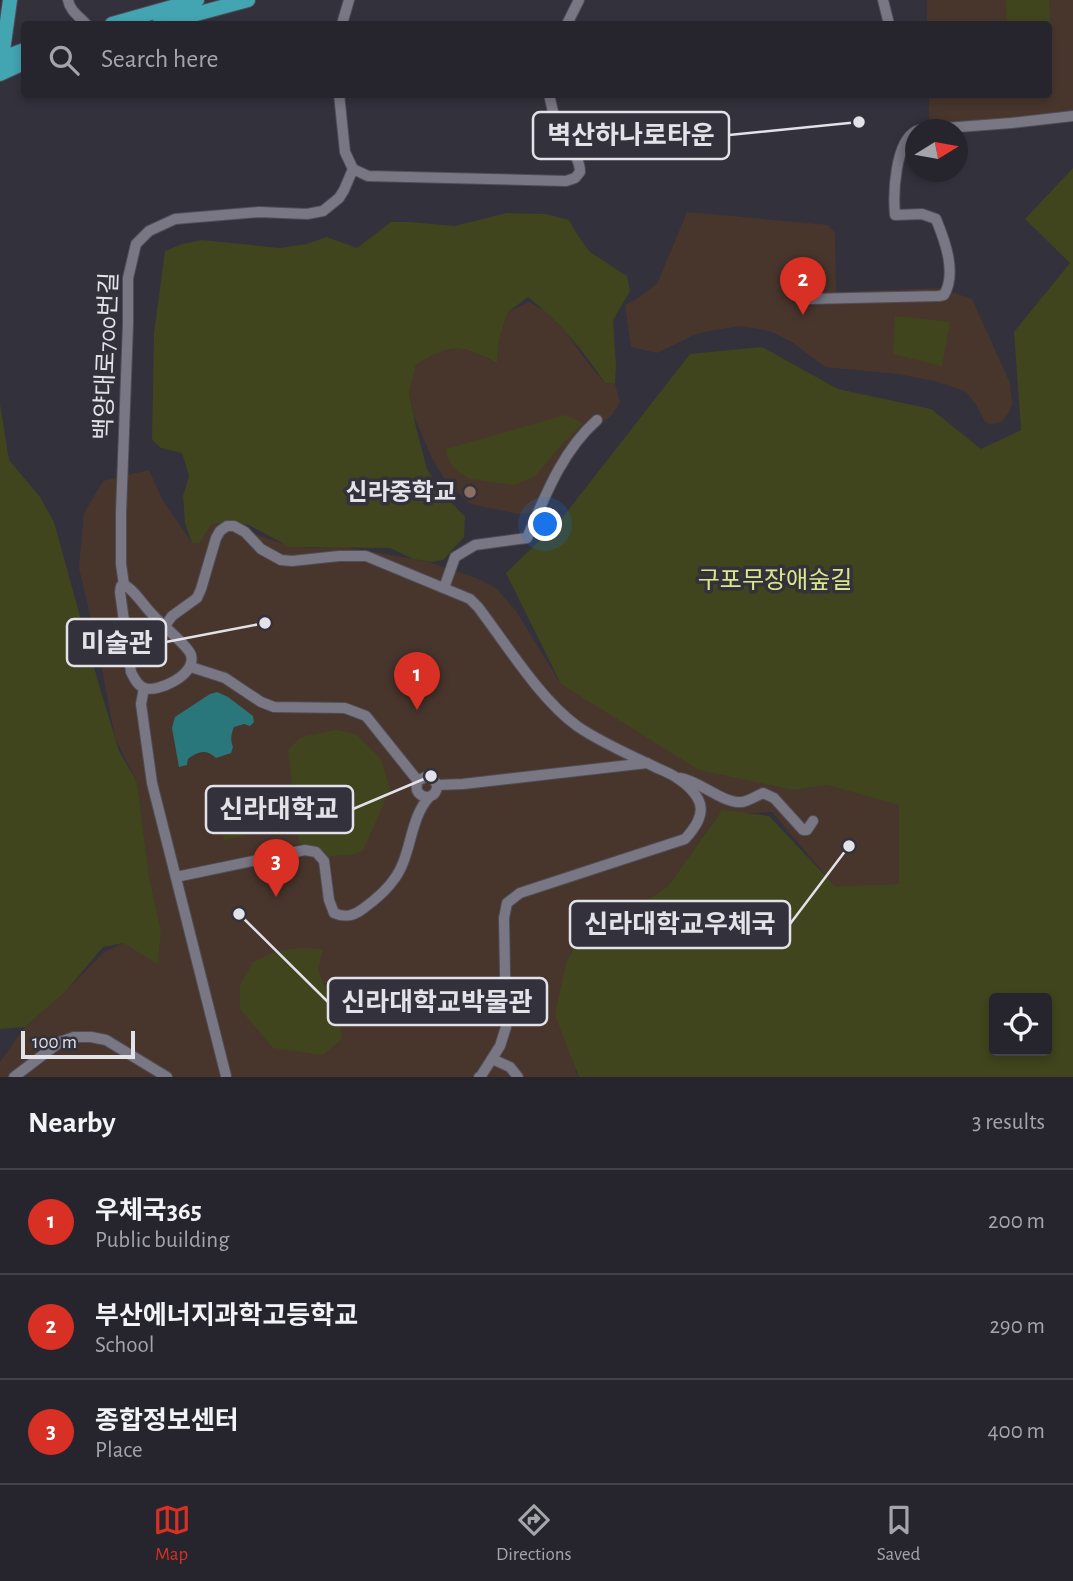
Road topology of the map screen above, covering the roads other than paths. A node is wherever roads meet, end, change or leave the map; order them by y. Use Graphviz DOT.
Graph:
graph roads {
  1 [pos="10,0"];
  2 [pos="68,0"];
  3 [pos="248,0"];
  4 [pos="349,0"];
  5 [pos="579,0"];
  6 [pos="883,0"];
  7 [pos="192,1"];
  8 [pos="84,21"];
  9 [pos="122,21"];
  10 [pos="170,21"];
  11 [pos="343,21"];
  12 [pos="568,21"];
  13 [pos="888,21"];
  14 [pos="21,52"];
  15 [pos="21,63"];
  16 [pos="1,66"];
  17 [pos="339,98"];
  18 [pos="550,98"];
  19 [pos="1073,116"];
  20 [pos="968,126"];
  21 [pos="905,140"];
  22 [pos="353,169"];
  23 [pos="808,299"];
  24 [pos="597,420"];
  25 [pos="124,585"];
  26 [pos="444,588"];
  27 [pos="164,627"];
  28 [pos="191,667"];
  29 [pos="144,688"];
  30 [pos="647,763"];
  31 [pos="677,778"];
  32 [pos="417,785"];
  33 [pos="437,785"];
  34 [pos="429,797"];
  35 [pos="813,821"];
  36 [pos="413,830"];
  37 [pos="176,877"];
  38 [pos="492,1059"];
  39 [pos="14,1077"];
  40 [pos="167,1077"];
  41 [pos="225,1077"];
  42 [pos="236,1077"];
  43 [pos="479,1077"];
  44 [pos="518,1077"];
  1 -- 16 [label="main road"];
  2 -- 8 [label="street"];
  3 -- 10 [label="main road"];
  4 -- 11 [label="street"];
  5 -- 12 [label="street"];
  6 -- 13 [label="street"];
  7 -- 9 [label="main road"];
  14 -- 16 [label="main road"];
  15 -- 16 [label="main road"];
  17 -- 22 [label="street"];
  18 -- 22 [label="street"];
  19 -- 20 [label="street"];
  21 -- 23 [label="street"];
  22 -- 25 [label="street, 백양대로700번길"];
  24 -- 26 [label="street"];
  25 -- 27 [label="street"];
  25 -- 29 [label="street, 백양대로700번길"];
  26 -- 27 [label="street"];
  26 -- 30 [label="street"];
  27 -- 28 [label="street"];
  28 -- 29 [label="street"];
  28 -- 32 [label="street"];
  29 -- 37 [label="street"];
  30 -- 31 [label="street"];
  30 -- 33 [label="street"];
  31 -- 35 [label="street"];
  31 -- 38 [label="street"];
  32 -- 33 [label="street"];
  32 -- 34 [label="street"];
  32 -- 36 [label="street"];
  33 -- 34 [label="street"];
  34 -- 36 [label="street"];
  36 -- 37 [label="street"];
  37 -- 41 [label="street"];
  38 -- 43 [label="street"];
  38 -- 44 [label="street"];
  39 -- 40 [label="street"];
  41 -- 42 [label="street"];
}
